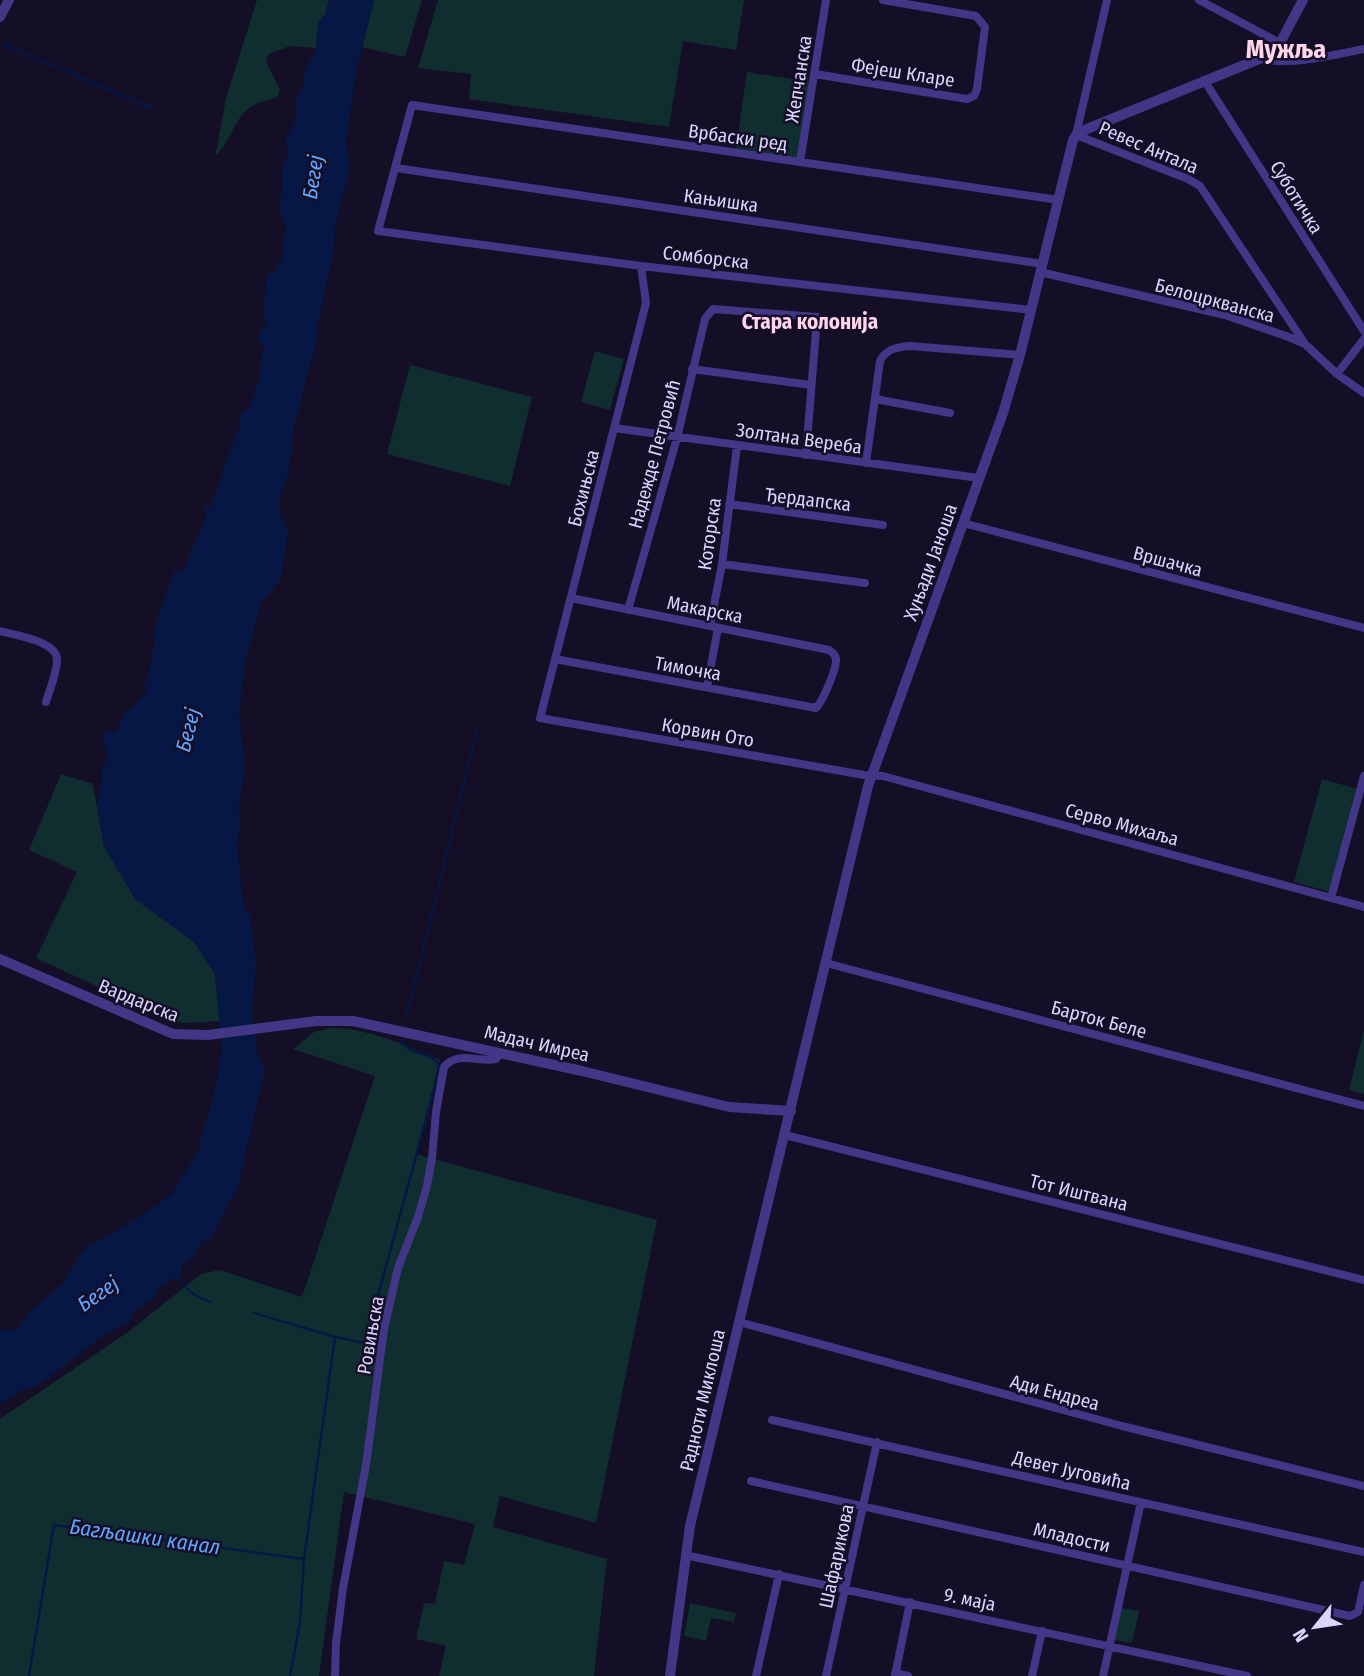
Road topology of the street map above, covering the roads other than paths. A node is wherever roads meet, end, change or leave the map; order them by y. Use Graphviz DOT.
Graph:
graph roads {
  1 [pos="9,0"];
  2 [pos="826,0"];
  3 [pos="883,0"];
  4 [pos="1107,0"];
  5 [pos="1199,0"];
  6 [pos="1303,0"];
  7 [pos="0,17"];
  8 [pos="1280,43"];
  9 [pos="1364,50"];
  10 [pos="1259,59"];
  11 [pos="815,74"];
  12 [pos="1204,80"];
  13 [pos="1076,135"];
  14 [pos="800,162"];
  15 [pos="396,168"];
  16 [pos="1059,200"];
  17 [pos="641,265"];
  18 [pos="1042,268"];
  19 [pos="1031,310"];
  20 [pos="1364,331"];
  21 [pos="1364,339"];
  22 [pos="1305,344"];
  23 [pos="1020,355"];
  24 [pos="692,369"];
  25 [pos="1336,374"];
  26 [pos="811,385"];
  27 [pos="1364,393"];
  28 [pos="875,399"];
  29 [pos="950,413"];
  30 [pos="614,428"];
  31 [pos="677,438"];
  32 [pos="737,446"];
  33 [pos="806,455"];
  34 [pos="866,463"];
  35 [pos="979,478"];
  36 [pos="729,504"];
  37 [pos="963,523"];
  38 [pos="883,524"];
  39 [pos="722,564"];
  40 [pos="865,583"];
  41 [pos="571,598"];
  42 [pos="628,610"];
  43 [pos="714,627"];
  44 [pos="1364,628"];
  45 [pos="0,631"];
  46 [pos="555,659"];
  47 [pos="707,687"];
  48 [pos="46,702"];
  49 [pos="816,708"];
  50 [pos="540,718"];
  51 [pos="871,775"];
  52 [pos="1364,776"];
  53 [pos="1331,898"];
  54 [pos="1364,907"];
  55 [pos="0,959"];
  56 [pos="826,963"];
  57 [pos="273,1027"];
  58 [pos="500,1053"];
  59 [pos="1364,1106"];
  60 [pos="791,1111"];
  61 [pos="785,1135"];
  62 [pos="1364,1280"];
  63 [pos="739,1322"];
  64 [pos="772,1420"];
  65 [pos="877,1442"];
  66 [pos="751,1481"];
  67 [pos="1364,1486"];
  68 [pos="1141,1502"];
  69 [pos="863,1506"];
  70 [pos="1364,1552"];
  71 [pos="685,1555"];
  72 [pos="1127,1566"];
  73 [pos="779,1574"];
  74 [pos="1364,1585"];
  75 [pos="845,1588"];
  76 [pos="910,1602"];
  77 [pos="1042,1631"];
  78 [pos="1109,1646"];
  79 [pos="1206,1671"];
  80 [pos="895,1675"];
  81 [pos="335,1676"];
  82 [pos="670,1676"];
  83 [pos="756,1676"];
  84 [pos="826,1676"];
  85 [pos="908,1676"];
  86 [pos="1032,1676"];
  87 [pos="1103,1676"];
  88 [pos="1247,1676"];
  1 -- 7 [label="street"];
  2 -- 11 [label="street, Жепчанска"];
  3 -- 11 [label="street, Фејеш Кларе"];
  4 -- 13 [label="street, Хуњади Јаноша"];
  5 -- 8 [label="street"];
  6 -- 8 [label="street"];
  8 -- 10 [label="street"];
  9 -- 10 [label="street, Ревес Антала"];
  10 -- 12 [label="street, Ревес Антала"];
  11 -- 14 [label="street, Жепчанска"];
  12 -- 13 [label="street, Ревес Антала"];
  12 -- 20 [label="street, Суботичка"];
  13 -- 16 [label="street, Хуњади Јаноша"];
  13 -- 22 [label="street, Ревес Антала"];
  14 -- 15 [label="street, Врбаски ред"];
  14 -- 16 [label="street, Врбаски ред"];
  15 -- 17 [label="street, Сомборска"];
  15 -- 18 [label="street, Кањишка"];
  16 -- 18 [label="street, Хуњади Јаноша"];
  17 -- 19 [label="street, Сомборска"];
  17 -- 30 [label="street, Бохињска"];
  18 -- 19 [label="street, Хуњади Јаноша"];
  18 -- 22 [label="street, Белоцркванска"];
  19 -- 23 [label="street, Хуњади Јаноша"];
  21 -- 25 [label="street"];
  22 -- 25 [label="street, Белоцркванска"];
  23 -- 28 [label="street"];
  23 -- 35 [label="street, Хуњади Јаноша"];
  24 -- 26 [label="street"];
  24 -- 26 [label="street, Надежде Петровић"];
  24 -- 31 [label="street, Надежде Петровић"];
  25 -- 27 [label="street, Белоцркванска"];
  26 -- 33 [label="street"];
  28 -- 29 [label="street"];
  28 -- 34 [label="street"];
  30 -- 31 [label="street, Золтана Вереба"];
  30 -- 41 [label="street, Бохињска"];
  31 -- 32 [label="street, Золтана Вереба"];
  31 -- 42 [label="street, Надежде Петровић"];
  32 -- 33 [label="street, Золтана Вереба"];
  32 -- 36 [label="street, Которска"];
  33 -- 34 [label="street, Золтана Вереба"];
  34 -- 35 [label="street, Золтана Вереба"];
  35 -- 37 [label="street, Хуњади Јаноша"];
  36 -- 38 [label="street, Ђердапска"];
  36 -- 39 [label="street, Которска"];
  37 -- 44 [label="street, Вршачка"];
  37 -- 51 [label="street, Хуњади Јаноша"];
  39 -- 40 [label="street"];
  39 -- 43 [label="street, Которска"];
  41 -- 42 [label="street, Макарска"];
  41 -- 46 [label="street, Бохињска"];
  42 -- 43 [label="street, Макарска"];
  43 -- 47 [label="street, Которска"];
  43 -- 49 [label="street, Макарска"];
  45 -- 48 [label="street"];
  46 -- 47 [label="street, Тимочка"];
  46 -- 50 [label="street, Бохињска"];
  47 -- 49 [label="street, Тимочка"];
  50 -- 51 [label="street, Корвин Ото"];
  51 -- 53 [label="street, Серво Михаља"];
  51 -- 56 [label="street, Хуњади Јаноша"];
  52 -- 53 [label="street"];
  53 -- 54 [label="street, Серво Михаља"];
  55 -- 57 [label="street, Вардарска"];
  56 -- 59 [label="street, Барток Беле"];
  56 -- 60 [label="street, Хуњади Јаноша"];
  57 -- 58 [label="street, Мадач Имреа"];
  58 -- 60 [label="street, Мадач Имреа"];
  58 -- 81 [label="street, Ровињска"];
  60 -- 61 [label="street, Хуњади Јаноша"];
  61 -- 62 [label="street, Тот Иштвана"];
  61 -- 63 [label="street, Радноти Миклоша"];
  63 -- 67 [label="street, Ади Ендреа"];
  63 -- 71 [label="street, Радноти Миклоша"];
  64 -- 65 [label="street, Девет Југовића"];
  65 -- 68 [label="street, Девет Југовића"];
  65 -- 69 [label="street, Шафарикова"];
  66 -- 69 [label="street, Младости"];
  68 -- 70 [label="street, Девет Југовића"];
  68 -- 72 [label="street"];
  69 -- 72 [label="street, Младости"];
  69 -- 75 [label="street, Шафарикова"];
  71 -- 73 [label="street, 9. маја"];
  71 -- 82 [label="street, Радноти Миклоша"];
  72 -- 74 [label="street, Младости"];
  72 -- 78 [label="street"];
  73 -- 75 [label="street, 9. маја"];
  73 -- 83 [label="street"];
  75 -- 76 [label="street, 9. маја"];
  75 -- 84 [label="street, Шафарикова"];
  76 -- 77 [label="street, 9. маја"];
  76 -- 80 [label="street"];
  77 -- 78 [label="street, 9. маја"];
  77 -- 86 [label="street"];
  78 -- 79 [label="street, 9. маја"];
  78 -- 87 [label="street"];
  79 -- 88 [label="street, 9. маја"];
  80 -- 85 [label="street"];
}
